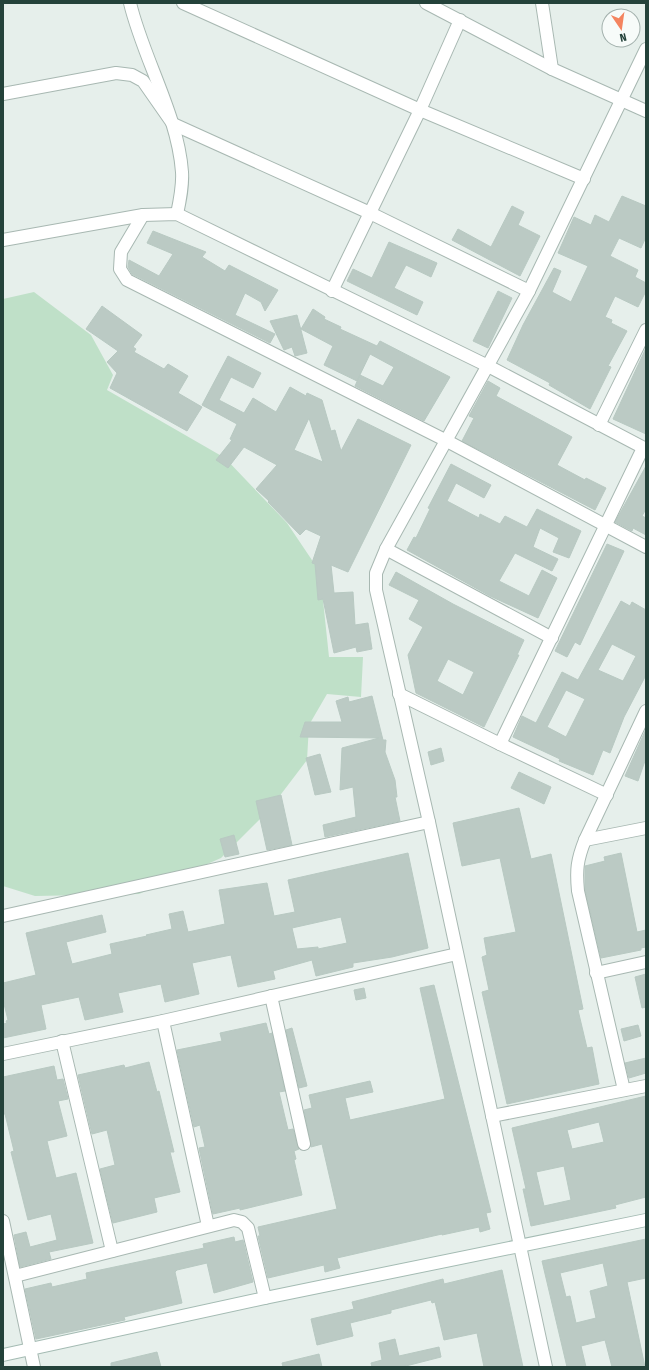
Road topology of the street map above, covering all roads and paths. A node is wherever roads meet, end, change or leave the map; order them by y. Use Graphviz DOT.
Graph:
graph roads {
  1 [pos="130,3"];
  2 [pos="183,3"];
  3 [pos="426,3"];
  4 [pos="542,3"];
  5 [pos="460,20"];
  6 [pos="646,49"];
  7 [pos="552,69"];
  8 [pos="3,94"];
  9 [pos="621,99"];
  10 [pos="420,110"];
  11 [pos="646,111"];
  12 [pos="173,124"];
  13 [pos="584,179"];
  14 [pos="370,213"];
  15 [pos="177,214"];
  16 [pos="143,215"];
  17 [pos="3,240"];
  18 [pos="332,291"];
  19 [pos="529,291"];
  20 [pos="646,330"];
  21 [pos="488,366"];
  22 [pos="599,425"];
  23 [pos="447,441"];
  24 [pos="645,448"];
  25 [pos="606,526"];
  26 [pos="646,546"];
  27 [pos="386,549"];
  28 [pos="552,638"];
  29 [pos="399,694"];
  30 [pos="646,712"];
  31 [pos="500,744"];
  32 [pos="607,795"];
  33 [pos="429,822"];
  34 [pos="646,828"];
  35 [pos="585,840"];
  36 [pos="3,916"];
  37 [pos="457,954"];
  38 [pos="646,962"];
  39 [pos="596,973"];
  40 [pos="271,996"];
  41 [pos="163,1020"];
  42 [pos="62,1041"];
  43 [pos="3,1054"];
  44 [pos="646,1086"];
  45 [pos="624,1090"];
  46 [pos="492,1116"];
  47 [pos="304,1144"];
  48 [pos="646,1220"];
  49 [pos="3,1221"];
  50 [pos="208,1226"];
  51 [pos="520,1246"];
  52 [pos="112,1251"];
  53 [pos="15,1276"];
  54 [pos="265,1298"];
  55 [pos="30,1349"];
  56 [pos="3,1355"];
  57 [pos="34,1367"];
  58 [pos="546,1367"];
  1 -- 12 [label="street"];
  2 -- 10 [label="street"];
  3 -- 5 [label="street"];
  4 -- 7 [label="street"];
  5 -- 7 [label="street"];
  5 -- 10 [label="street"];
  6 -- 9 [label="street"];
  7 -- 9 [label="street"];
  8 -- 12 [label="street"];
  9 -- 11 [label="street"];
  9 -- 13 [label="street"];
  10 -- 13 [label="street"];
  10 -- 14 [label="street"];
  12 -- 14 [label="street"];
  12 -- 15 [label="street"];
  13 -- 19 [label="street"];
  14 -- 18 [label="street"];
  14 -- 19 [label="street"];
  15 -- 16 [label="street"];
  15 -- 18 [label="street"];
  16 -- 17 [label="street"];
  16 -- 23 [label="street"];
  18 -- 21 [label="street"];
  19 -- 21 [label="street"];
  20 -- 22 [label="street"];
  21 -- 22 [label="street"];
  21 -- 23 [label="street"];
  22 -- 24 [label="street"];
  23 -- 25 [label="street"];
  23 -- 27 [label="street"];
  24 -- 25 [label="street"];
  25 -- 26 [label="street"];
  25 -- 28 [label="street"];
  27 -- 28 [label="street"];
  27 -- 29 [label="street"];
  28 -- 31 [label="street"];
  29 -- 31 [label="street"];
  29 -- 33 [label="street"];
  30 -- 32 [label="street"];
  31 -- 32 [label="street"];
  32 -- 35 [label="street"];
  33 -- 36 [label="street"];
  33 -- 37 [label="street"];
  34 -- 35 [label="street"];
  35 -- 39 [label="street"];
  37 -- 40 [label="street"];
  37 -- 46 [label="street"];
  38 -- 39 [label="street"];
  39 -- 45 [label="street"];
  40 -- 41 [label="street"];
  40 -- 47 [label="street"];
  41 -- 42 [label="street"];
  41 -- 50 [label="street"];
  42 -- 43 [label="street"];
  42 -- 52 [label="street"];
  44 -- 45 [label="street"];
  45 -- 46 [label="street"];
  46 -- 51 [label="street"];
  48 -- 51 [label="street"];
  49 -- 53 [label="street"];
  50 -- 52 [label="street"];
  50 -- 54 [label="street"];
  51 -- 54 [label="street"];
  51 -- 58 [label="street"];
  52 -- 53 [label="street"];
  53 -- 55 [label="street"];
  54 -- 55 [label="street"];
  55 -- 56 [label="street"];
  55 -- 57 [label="street"];
}
